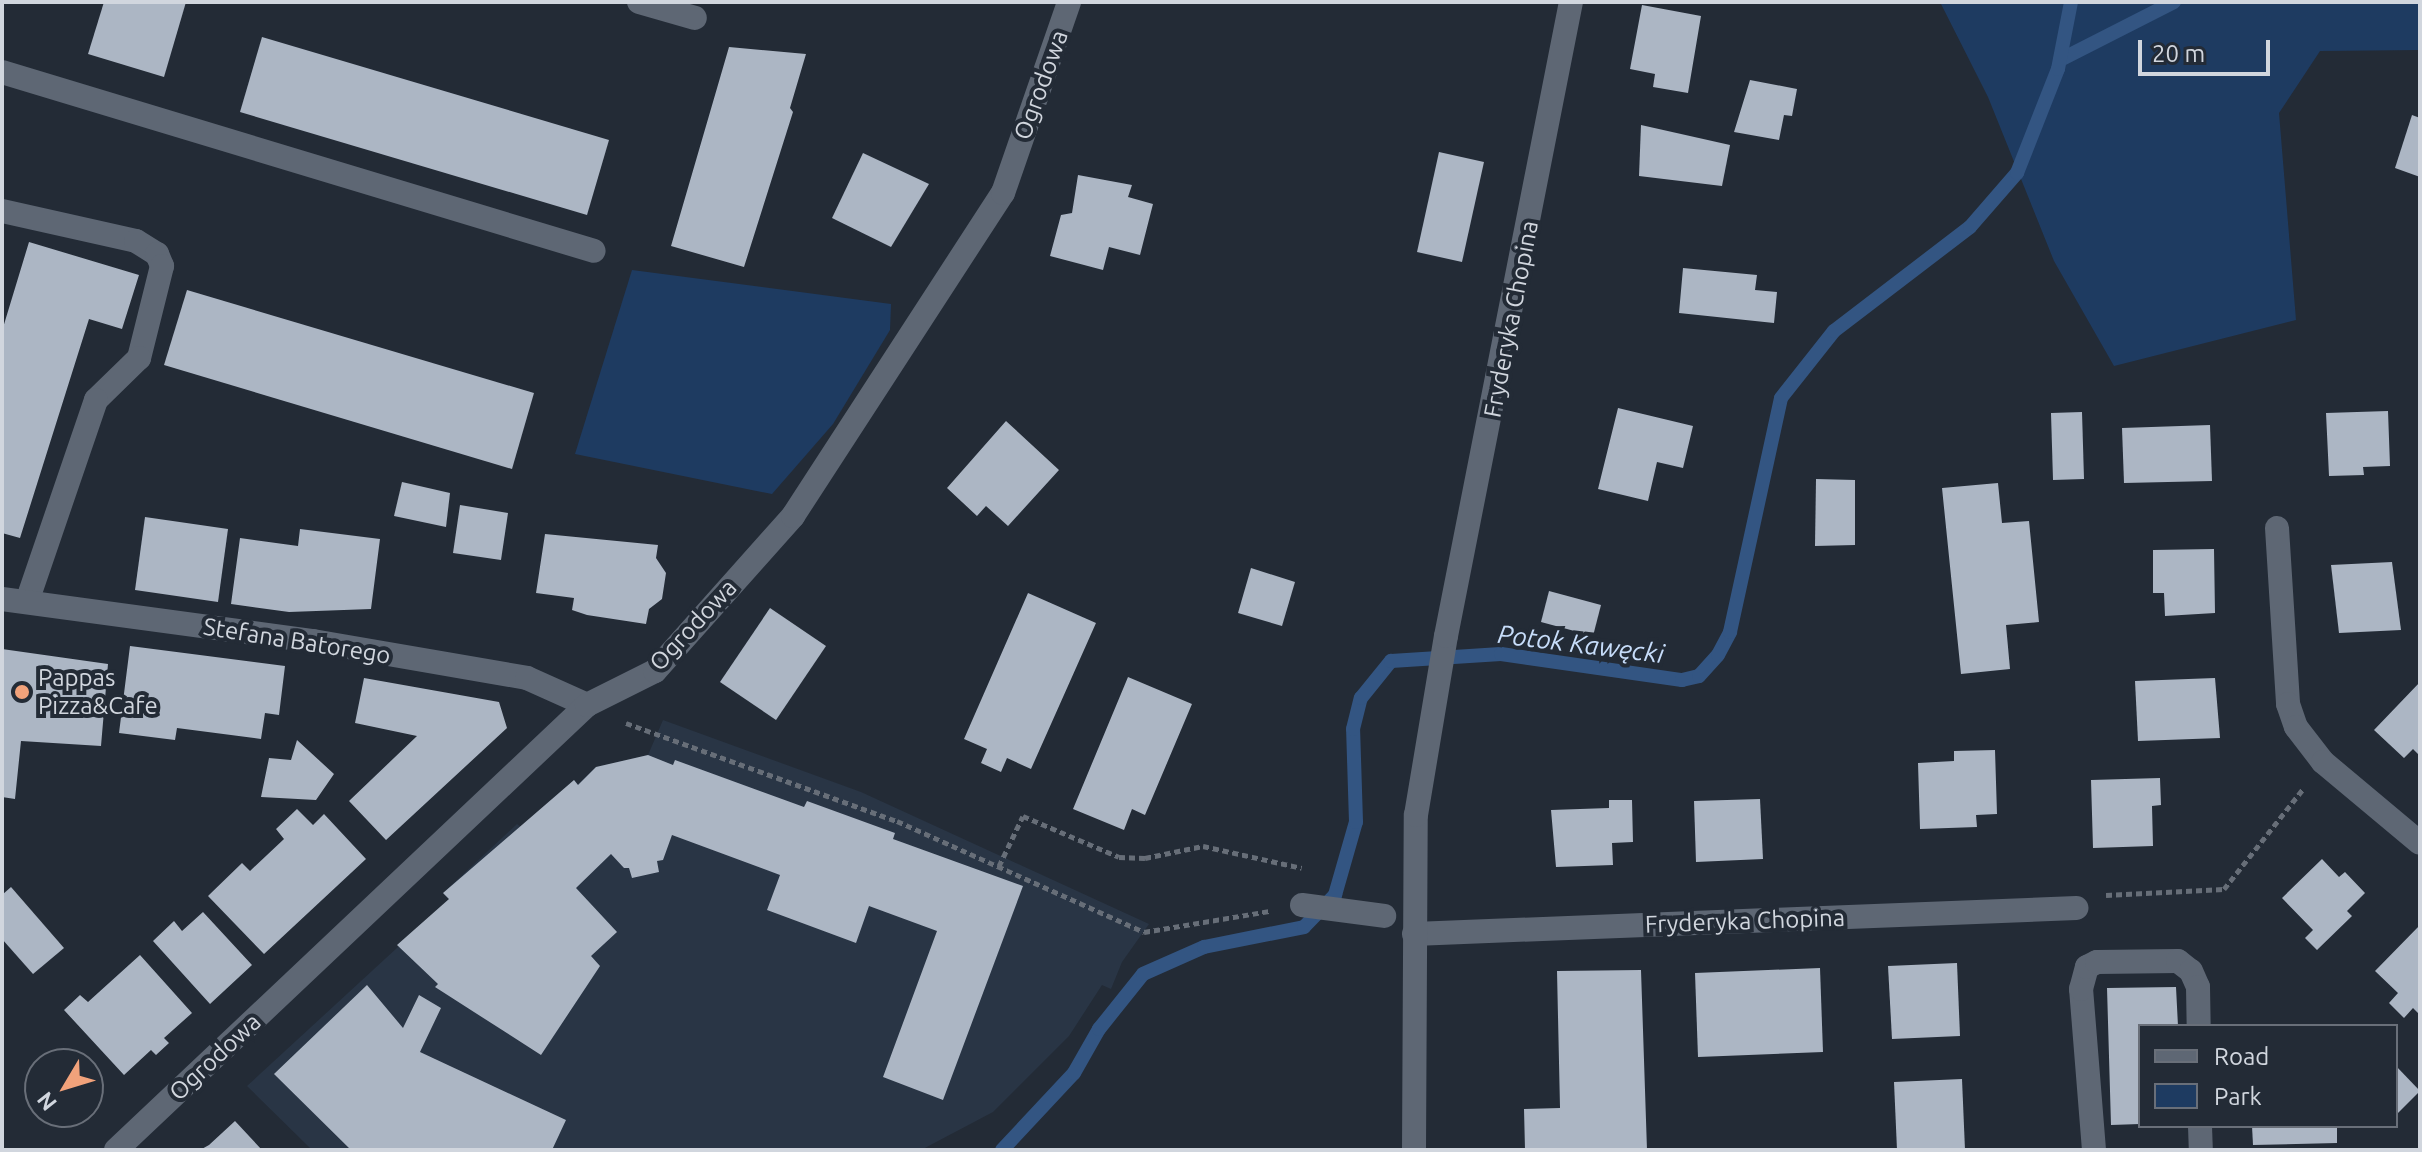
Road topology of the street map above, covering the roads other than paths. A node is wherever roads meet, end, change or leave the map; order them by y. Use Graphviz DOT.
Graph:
graph roads {
  1 [pos="639,2"];
  2 [pos="1069,2"];
  3 [pos="1571,2"];
  4 [pos="695,18"];
  5 [pos="2,72"];
  6 [pos="2,211"];
  7 [pos="594,251"];
  8 [pos="2277,528"];
  9 [pos="2,599"];
  10 [pos="27,602"];
  11 [pos="587,705"];
  12 [pos="2420,843"];
  13 [pos="1302,905"];
  14 [pos="2076,908"];
  15 [pos="1372,914"];
  16 [pos="1414,934"];
  17 [pos="2199,1024"];
  18 [pos="2200,1128"];
  19 [pos="116,1150"];
  20 [pos="1414,1150"];
  21 [pos="2094,1150"];
  22 [pos="2201,1150"];
  1 -- 4 [label="street"];
  2 -- 11 [label="street, Ogrodowa"];
  3 -- 16 [label="street, Fryderyka Chopina"];
  5 -- 7 [label="street"];
  6 -- 10 [label="street"];
  8 -- 12 [label="street"];
  9 -- 10 [label="street, Stefana Batorego"];
  10 -- 11 [label="street, Stefana Batorego"];
  11 -- 19 [label="street, Ogrodowa"];
  13 -- 15 [label="street"];
  14 -- 16 [label="street, Fryderyka Chopina"];
  16 -- 20 [label="street"];
  17 -- 21 [label="street"];
  18 -- 22 [label="street"];
}
